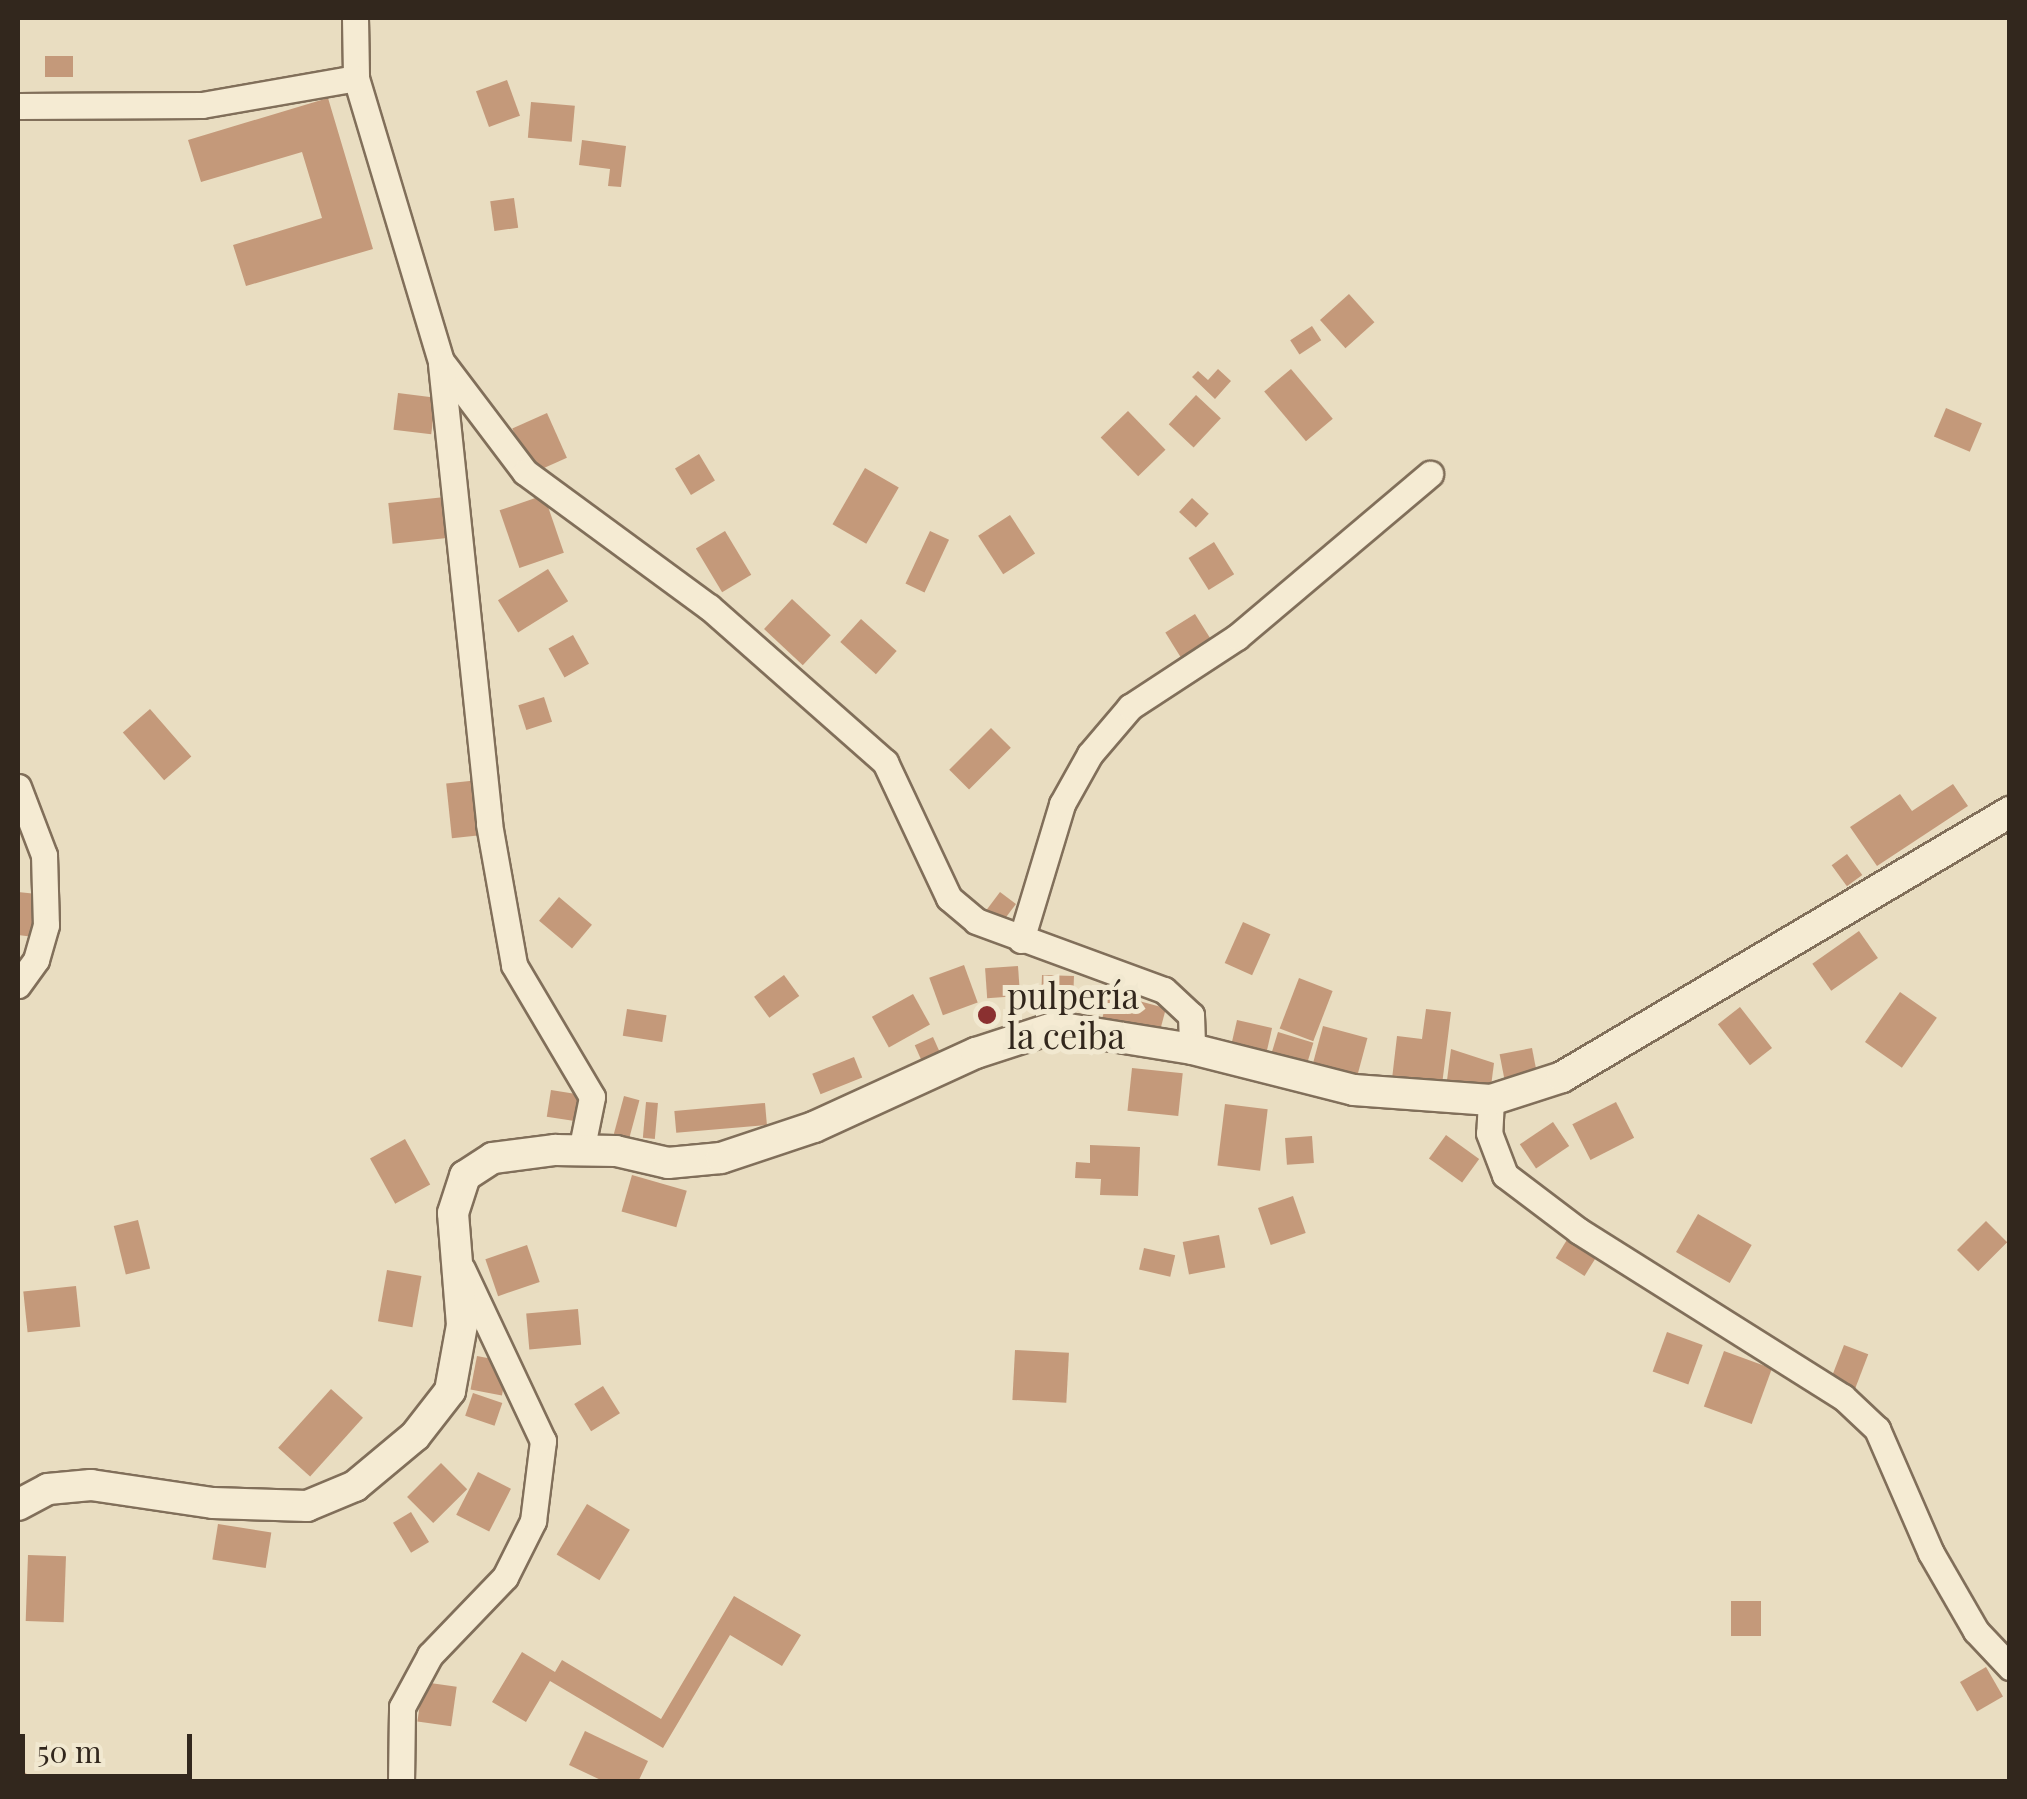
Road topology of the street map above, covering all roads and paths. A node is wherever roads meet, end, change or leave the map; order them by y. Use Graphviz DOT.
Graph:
graph roads {
  1 [pos="356,18"];
  2 [pos="356,78"];
  3 [pos="18,106"];
  4 [pos="440,361"];
  5 [pos="1430,474"];
  6 [pos="18,788"];
  7 [pos="2010,812"];
  8 [pos="1022,940"];
  9 [pos="18,984"];
  10 [pos="1192,1049"];
  11 [pos="1491,1100"];
  12 [pos="581,1151"];
  13 [pos="457,1259"];
  14 [pos="18,1504"];
  15 [pos="2010,1667"];
  16 [pos="401,1782"];
  1 -- 2 [label="street"];
  2 -- 3 [label="street"];
  2 -- 4 [label="street"];
  4 -- 8 [label="street"];
  4 -- 12 [label="street"];
  5 -- 8 [label="street"];
  6 -- 9 [label="street"];
  7 -- 11 [label="street"];
  8 -- 10 [label="street"];
  10 -- 11 [label="street"];
  10 -- 12 [label="street"];
  11 -- 15 [label="street"];
  12 -- 13 [label="street"];
  13 -- 14 [label="street"];
  13 -- 16 [label="street"];
}
